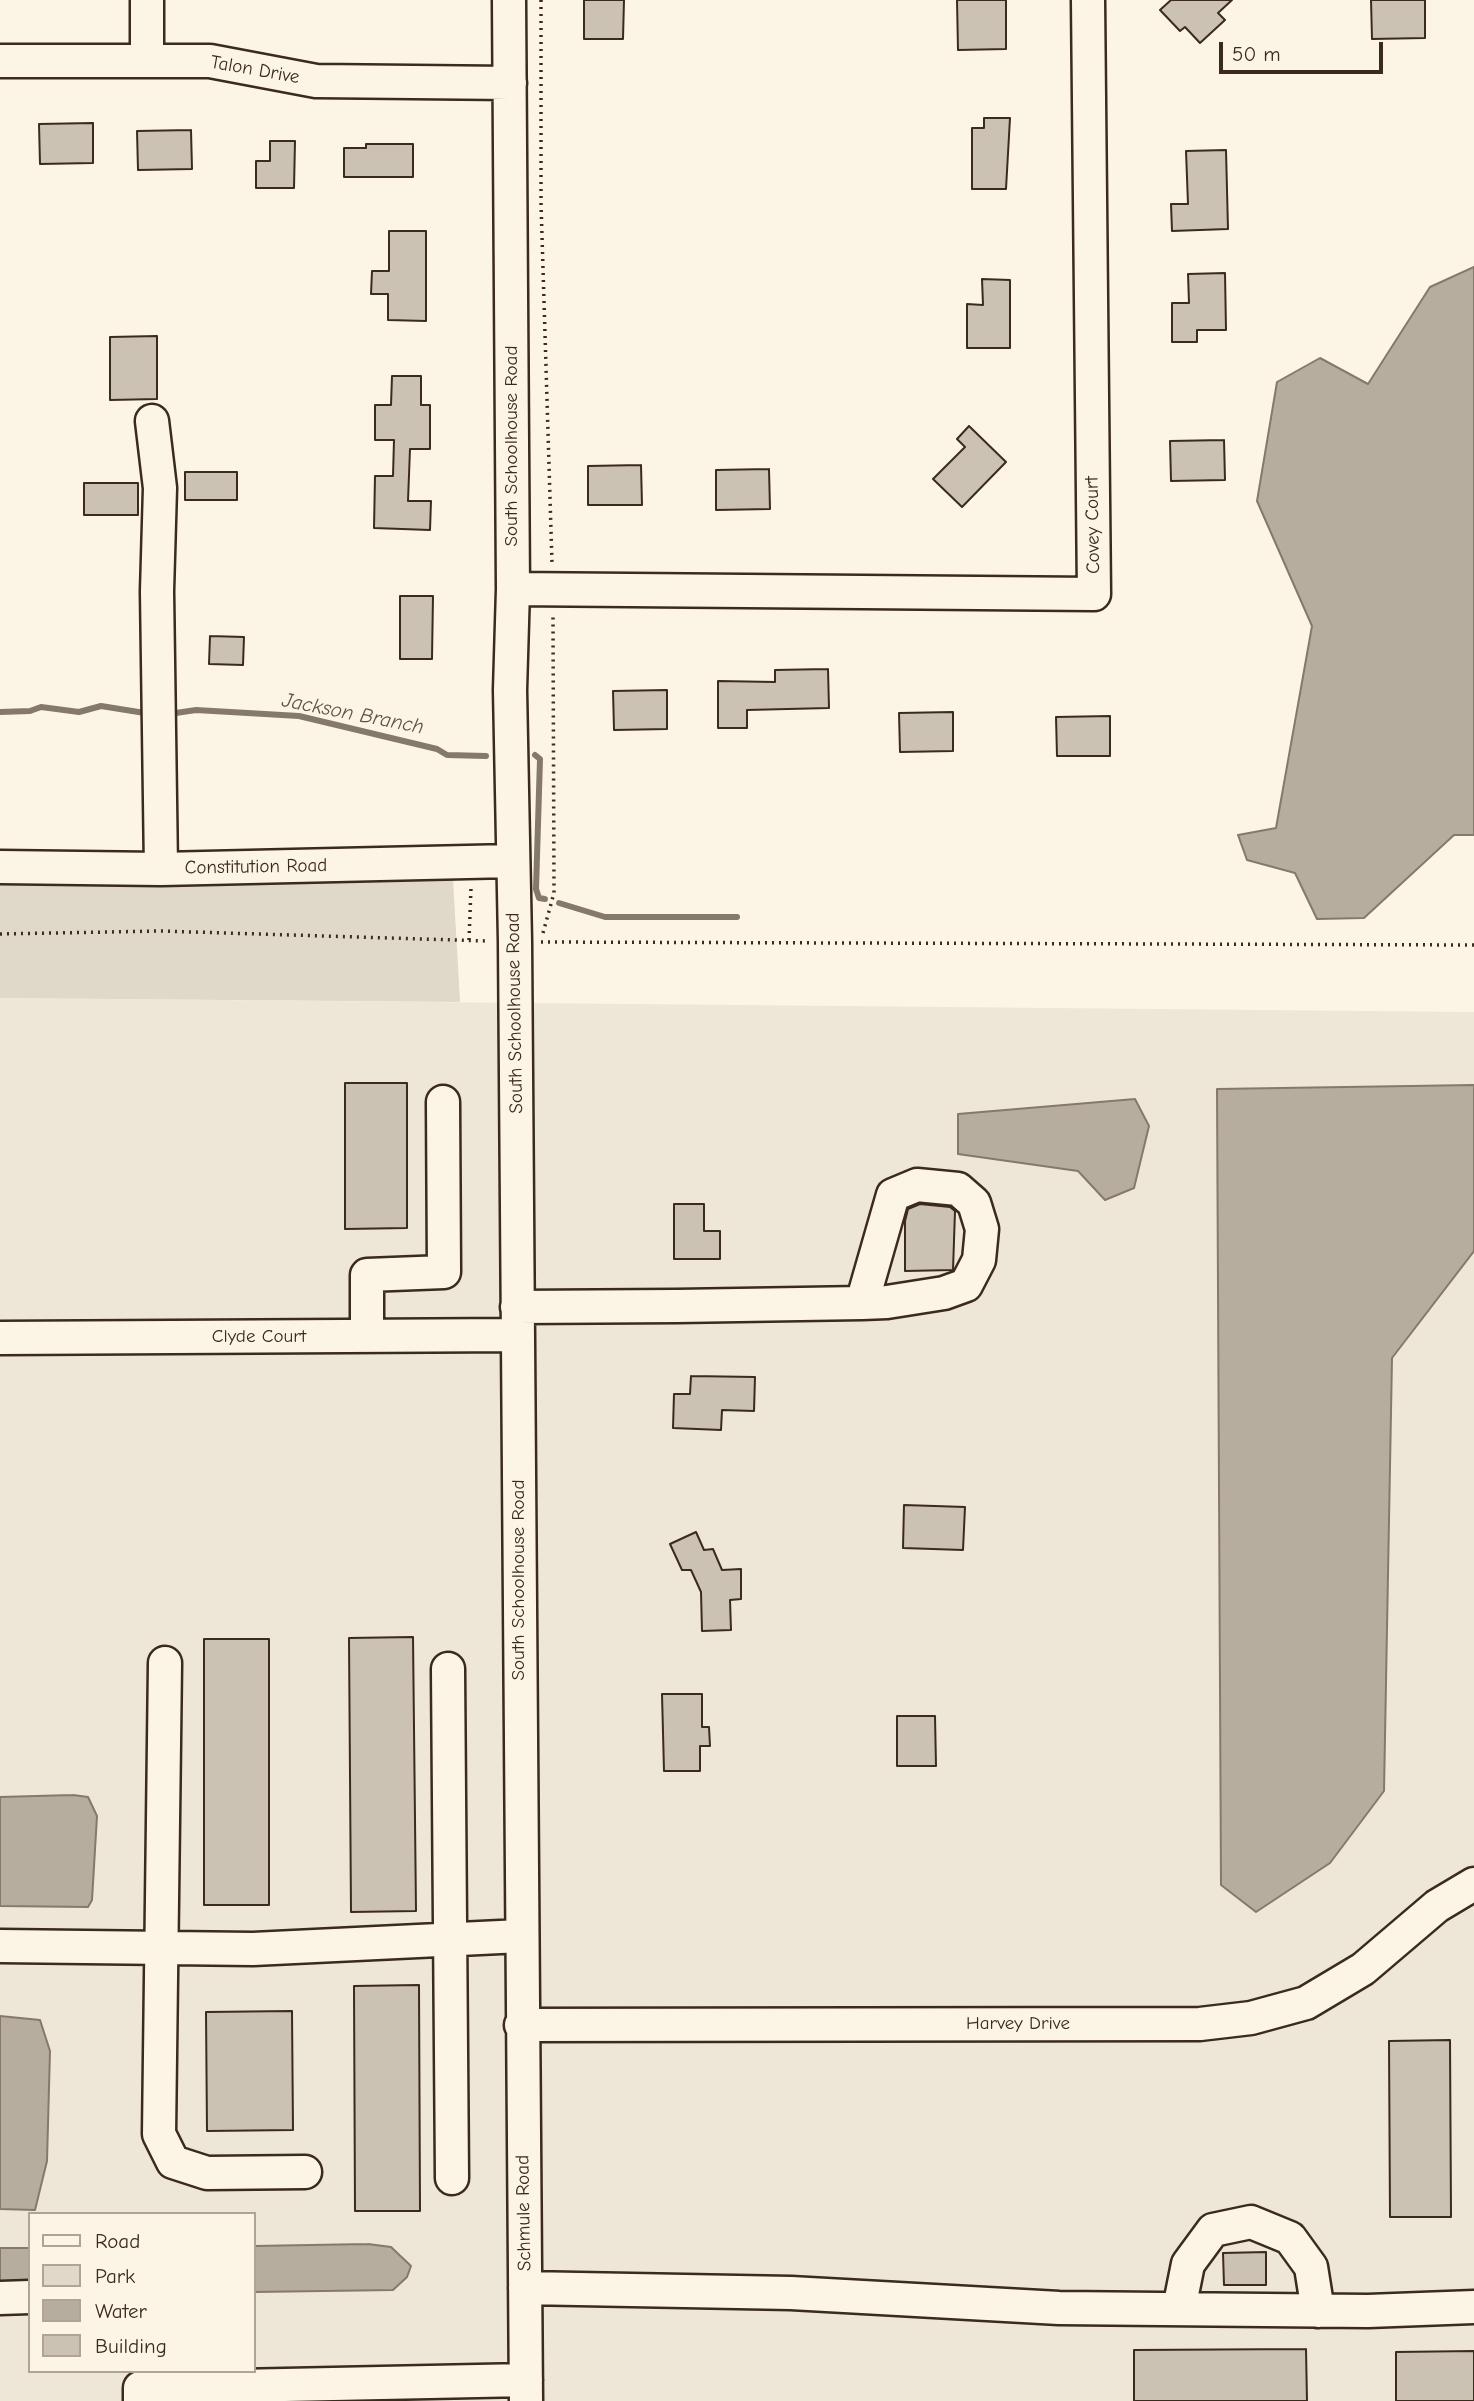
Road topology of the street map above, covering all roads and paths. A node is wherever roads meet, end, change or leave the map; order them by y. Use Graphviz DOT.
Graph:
graph roads {
  1 [pos="147,0"];
  2 [pos="509,0"];
  3 [pos="541,0"];
  4 [pos="1088,0"];
  5 [pos="0,61"];
  6 [pos="147,61"];
  7 [pos="510,83"];
  8 [pos="152,421"];
  9 [pos="552,587"];
  10 [pos="513,589"];
  11 [pos="511,861"];
  12 [pos="471,862"];
  13 [pos="0,867"];
  14 [pos="161,869"];
  15 [pos="0,934"];
  16 [pos="469,941"];
  17 [pos="493,941"];
  18 [pos="533,942"];
  19 [pos="540,942"];
  20 [pos="1474,945"];
  21 [pos="443,1102"];
  22 [pos="862,1303"];
  23 [pos="517,1321"];
  24 [pos="367,1336"];
  25 [pos="0,1338"];
  26 [pos="165,1663"];
  27 [pos="449,1669"];
  28 [pos="1474,1884"];
  29 [pos="521,1936"];
  30 [pos="452,1939"];
  31 [pos="0,1946"];
  32 [pos="163,1948"];
  33 [pos="522,2025"];
  34 [pos="305,2172"];
  35 [pos="453,2178"];
  36 [pos="525,2288"];
  37 [pos="28,2297"];
  38 [pos="0,2298"];
  39 [pos="1474,2307"];
  40 [pos="1179,2309"];
  41 [pos="1318,2311"];
  42 [pos="140,2387"];
  43 [pos="526,2391"];
  44 [pos="315,2393"];
  1 -- 6 [label="street"];
  2 -- 7 [label="street, South Schoolhouse Road"];
  3 -- 9 [label="path"];
  4 -- 9 [label="street, Covey Court"];
  5 -- 6 [label="street, Talon Drive"];
  6 -- 7 [label="street, Talon Drive"];
  7 -- 10 [label="street, South Schoolhouse Road"];
  8 -- 14 [label="street"];
  9 -- 10 [label="street, Covey Court"];
  9 -- 19 [label="path"];
  10 -- 11 [label="street, South Schoolhouse Road"];
  11 -- 12 [label="street, Constitution Road"];
  11 -- 23 [label="street, South Schoolhouse Road"];
  12 -- 14 [label="street, Constitution Road"];
  12 -- 16 [label="path"];
  13 -- 14 [label="street, Constitution Road"];
  15 -- 16 [label="path"];
  16 -- 17 [label="path"];
  18 -- 19 [label="path"];
  19 -- 20 [label="path"];
  21 -- 24 [label="street"];
  22 -- 23 [label="street, Clyde Court"];
  23 -- 24 [label="street, Clyde Court"];
  23 -- 29 [label="street, South Schoolhouse Road"];
  24 -- 25 [label="street, Clyde Court"];
  26 -- 32 [label="street"];
  27 -- 30 [label="street"];
  28 -- 33 [label="street, Harvey Drive"];
  29 -- 30 [label="street"];
  29 -- 33 [label="street, South Schoolhouse Road"];
  30 -- 32 [label="street"];
  30 -- 35 [label="street"];
  31 -- 32 [label="street"];
  32 -- 34 [label="street"];
  33 -- 36 [label="street, Schmule Road"];
  36 -- 40 [label="street"];
  36 -- 43 [label="street, Schmule Road"];
  37 -- 38 [label="street"];
  39 -- 41 [label="street"];
  40 -- 41 [label="street"];
  40 -- 41 [label="street"];
  42 -- 44 [label="street"];
  43 -- 44 [label="street"];
}
